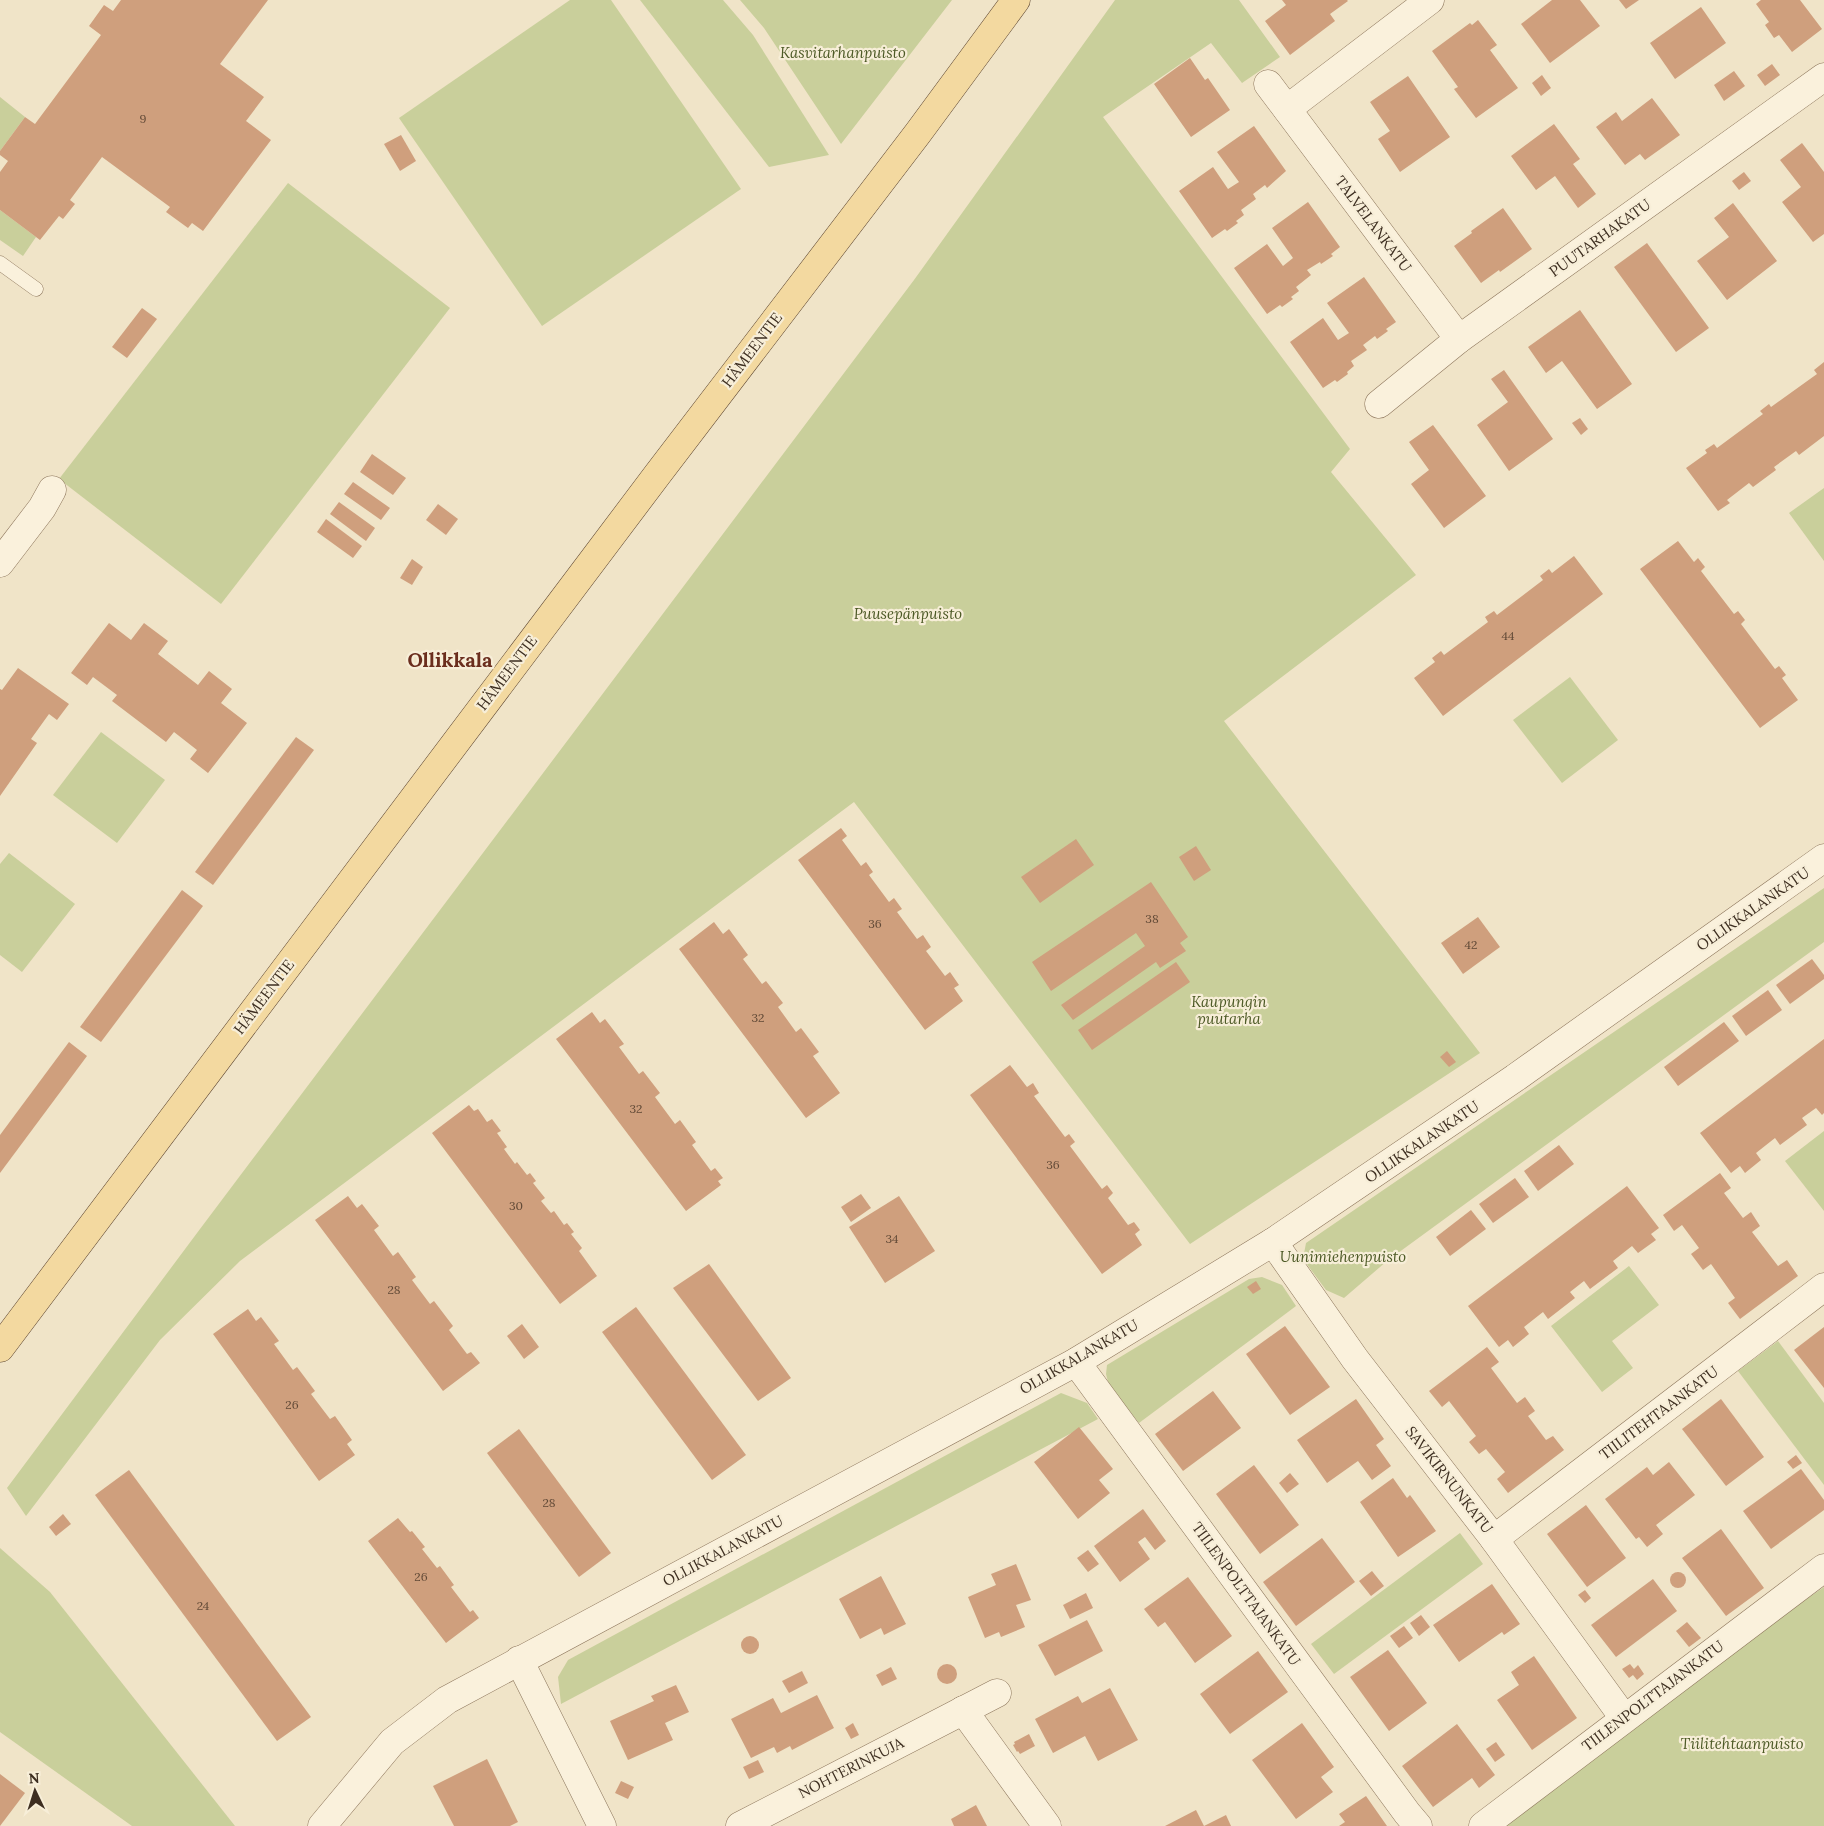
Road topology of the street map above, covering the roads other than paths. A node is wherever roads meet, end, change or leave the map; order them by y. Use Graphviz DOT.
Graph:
graph roads {
  1 [pos="1016,0"];
  2 [pos="1430,0"];
  3 [pos="1824,77"];
  4 [pos="1268,84"];
  5 [pos="1286,109"];
  6 [pos="0,263"];
  7 [pos="36,289"];
  8 [pos="1459,339"];
  9 [pos="1379,404"];
  10 [pos="52,490"];
  11 [pos="0,563"];
  12 [pos="1824,858"];
  13 [pos="1273,1242"];
  14 [pos="1824,1287"];
  15 [pos="0,1348"];
  16 [pos="1076,1362"];
  17 [pos="1494,1539"];
  18 [pos="1824,1568"];
  19 [pos="519,1660"];
  20 [pos="998,1693"];
  21 [pos="963,1710"];
  22 [pos="1624,1718"];
  23 [pos="322,1826"];
  24 [pos="602,1826"];
  25 [pos="740,1826"];
  26 [pos="1048,1826"];
  27 [pos="1418,1826"];
  28 [pos="1483,1826"];
  1 -- 15 [label="main road, HÄMEENTIE"];
  2 -- 5 [label="street"];
  3 -- 8 [label="street, PUUTARHAKATU"];
  4 -- 5 [label="street, TALVELANKATU"];
  5 -- 8 [label="street, TALVELANKATU"];
  6 -- 7 [label="lane"];
  8 -- 9 [label="street, PUUTARHAKATU"];
  10 -- 11 [label="street"];
  12 -- 13 [label="street, OLLIKKALANKATU"];
  13 -- 16 [label="street, OLLIKKALANKATU"];
  13 -- 17 [label="street, SAVIKIRNUNKATU"];
  14 -- 17 [label="street, TIILITEHTAANKATU"];
  16 -- 19 [label="street, OLLIKKALANKATU"];
  16 -- 27 [label="street, TIILENPOLTTAJANKATU"];
  17 -- 22 [label="street, SAVIKIRNUNKATU"];
  18 -- 22 [label="street, TIILENPOLTTAJANKATU"];
  19 -- 23 [label="street, OLLIKKALANKATU"];
  19 -- 24 [label="street"];
  20 -- 21 [label="street, NOHTERINKUJA"];
  21 -- 25 [label="street, NOHTERINKUJA"];
  21 -- 26 [label="street"];
  22 -- 28 [label="street, TIILENPOLTTAJANKATU"];
}
